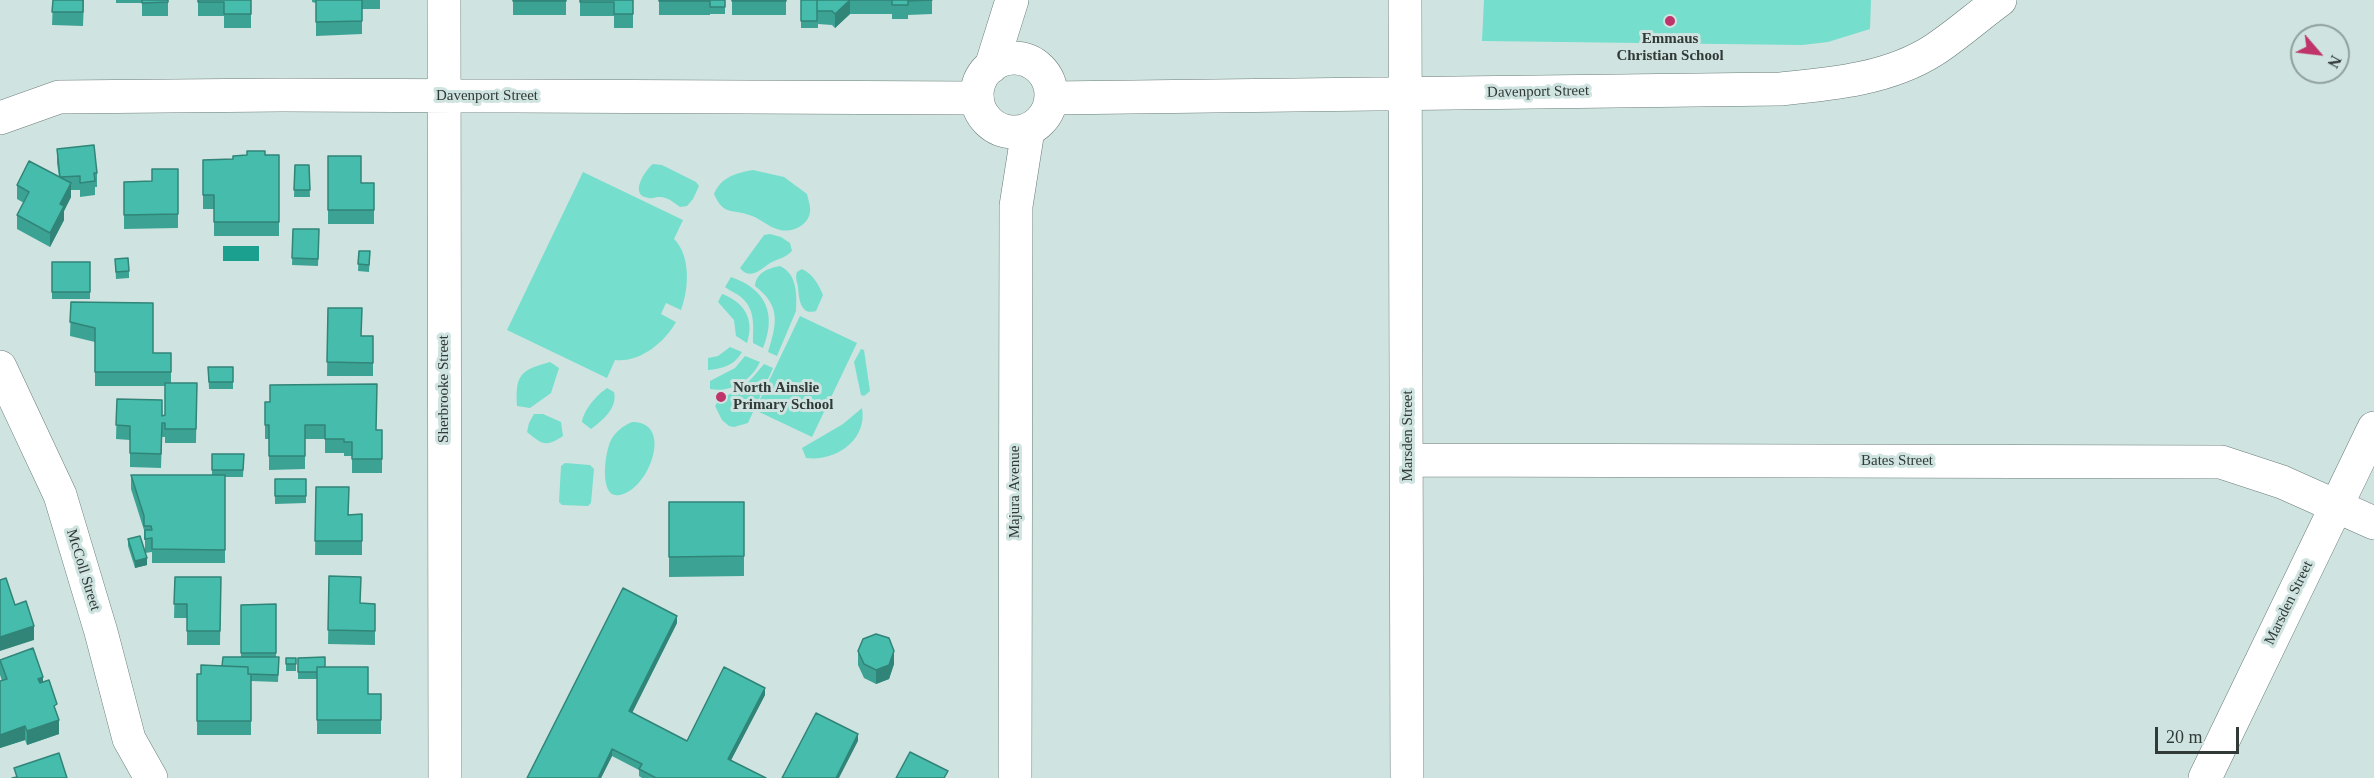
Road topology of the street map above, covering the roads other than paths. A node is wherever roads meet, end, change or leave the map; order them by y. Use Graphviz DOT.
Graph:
graph roads {
  1 [pos="444,0"];
  2 [pos="1012,0"];
  3 [pos="1018,0"];
  4 [pos="1405,0"];
  5 [pos="2000,0"];
  6 [pos="1024,59"];
  7 [pos="991,66"];
  8 [pos="1405,93"];
  9 [pos="444,96"];
  10 [pos="977,98"];
  11 [pos="1052,98"];
  12 [pos="0,118"];
  13 [pos="1013,130"];
  14 [pos="0,367"];
  15 [pos="2374,428"];
  16 [pos="1408,460"];
  17 [pos="2336,506"];
  18 [pos="2374,523"];
  19 [pos="151,778"];
  20 [pos="445,778"];
  21 [pos="1015,778"];
  22 [pos="1407,778"];
  23 [pos="2205,778"];
  1 -- 9 [label="street, Sherbrooke Street"];
  2 -- 7 [label="street"];
  3 -- 6 [label="street"];
  4 -- 8 [label="street, Marsden Street"];
  5 -- 8 [label="street, Davenport Street"];
  6 -- 7 [label="street"];
  6 -- 11 [label="street"];
  7 -- 10 [label="street"];
  8 -- 11 [label="street, Davenport Street"];
  8 -- 16 [label="street, Marsden Street"];
  9 -- 10 [label="street, Davenport Street"];
  9 -- 12 [label="street, Davenport Street"];
  9 -- 20 [label="street, Sherbrooke Street"];
  10 -- 13 [label="street"];
  11 -- 13 [label="street"];
  13 -- 21 [label="street, Majura Avenue"];
  14 -- 19 [label="street, McColl Street"];
  15 -- 17 [label="street, Marsden Street"];
  16 -- 17 [label="street, Bates Street"];
  16 -- 22 [label="street, Marsden Street"];
  17 -- 18 [label="street, Bates Street"];
  17 -- 23 [label="street, Marsden Street"];
}
